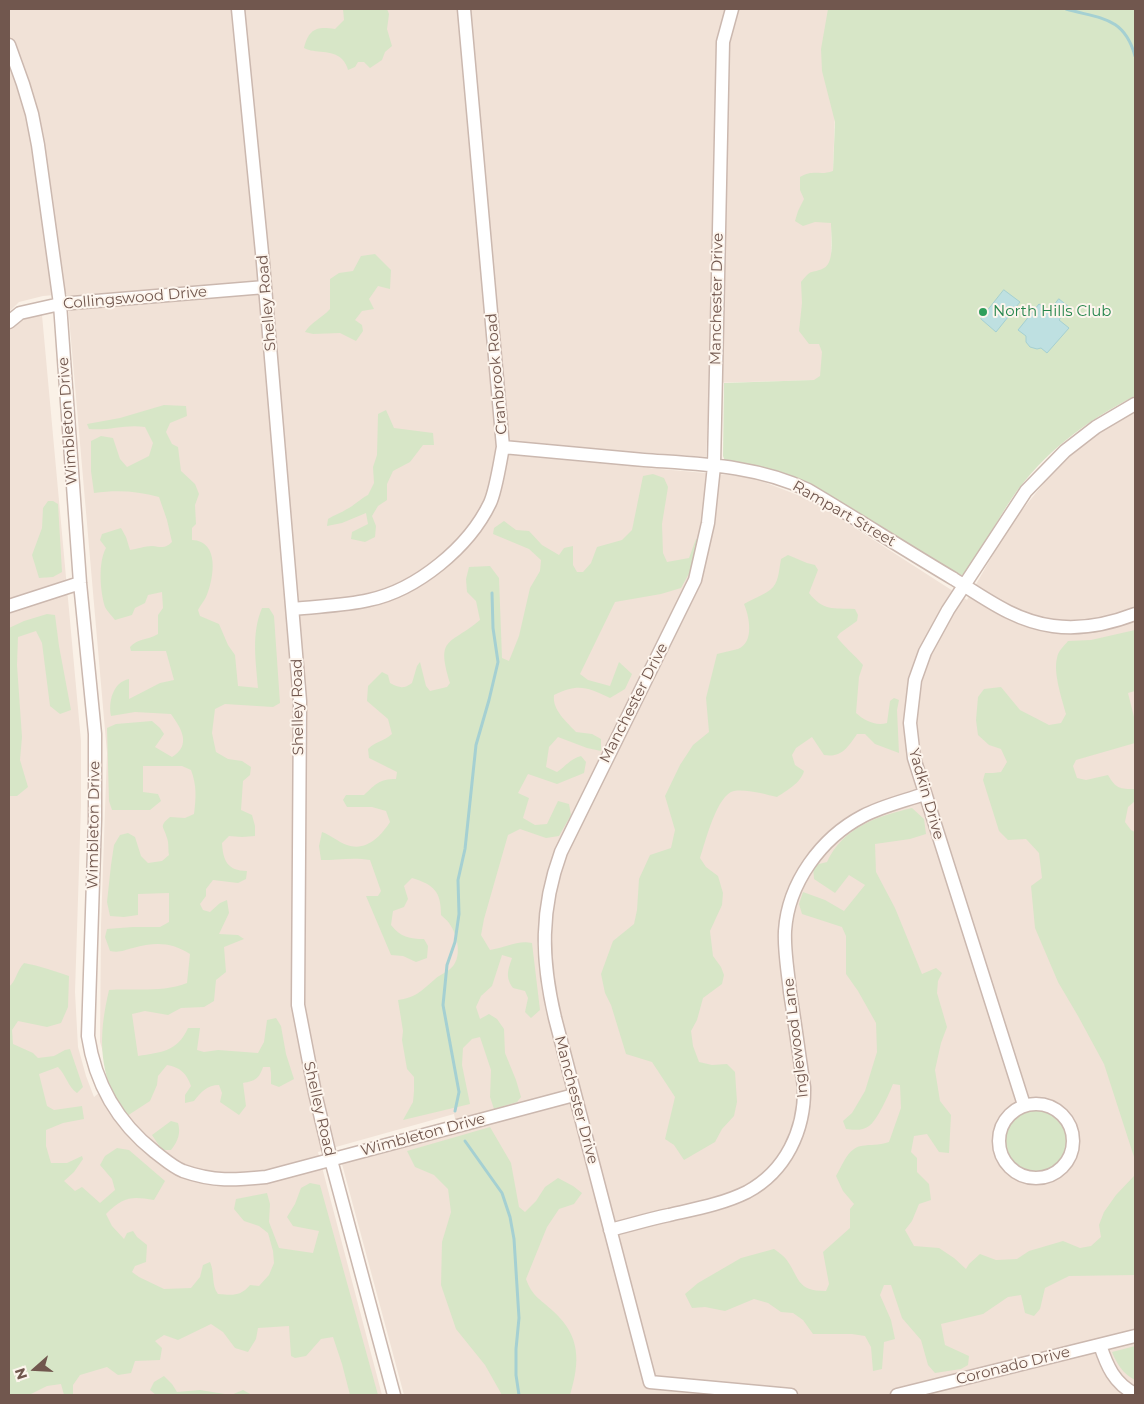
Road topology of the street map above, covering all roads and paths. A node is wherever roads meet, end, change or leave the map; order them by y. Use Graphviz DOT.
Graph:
graph roads {
  1 [pos="238,9"];
  2 [pos="464,9"];
  3 [pos="732,9"];
  4 [pos="9,45"];
  5 [pos="265,286"];
  6 [pos="60,304"];
  7 [pos="9,322"];
  8 [pos="1135,404"];
  9 [pos="504,447"];
  10 [pos="714,466"];
  11 [pos="80,583"];
  12 [pos="964,586"];
  13 [pos="9,606"];
  14 [pos="293,609"];
  15 [pos="1135,614"];
  16 [pos="924,794"];
  17 [pos="574,1095"];
  18 [pos="1024,1105"];
  19 [pos="331,1160"];
  20 [pos="610,1230"];
  21 [pos="1135,1336"];
  22 [pos="1100,1345"];
  23 [pos="1135,1394"];
  24 [pos="394,1395"];
  25 [pos="791,1395"];
  26 [pos="897,1395"];
  1 -- 5 [label="street, Shelley Road"];
  2 -- 9 [label="street, Cranbrook Road"];
  3 -- 10 [label="street, Manchester Drive"];
  4 -- 6 [label="street, Wimbleton Drive"];
  5 -- 6 [label="street, Collingswood Drive"];
  5 -- 14 [label="street, Shelley Road"];
  6 -- 7 [label="street, Collingswood Drive"];
  6 -- 11 [label="street, Wimbleton Drive"];
  8 -- 12 [label="street, Yadkin Drive"];
  9 -- 10 [label="street, Rampart Street"];
  9 -- 14 [label="street, Cranbrook Road"];
  10 -- 12 [label="street, Rampart Street"];
  10 -- 17 [label="street, Manchester Drive"];
  11 -- 13 [label="street"];
  11 -- 19 [label="street, Wimbleton Drive"];
  12 -- 15 [label="street, Rampart Street"];
  12 -- 16 [label="street, Yadkin Drive"];
  14 -- 19 [label="street, Shelley Road"];
  16 -- 18 [label="street, Yadkin Drive"];
  16 -- 20 [label="street, Inglewood Lane"];
  17 -- 19 [label="street, Wimbleton Drive"];
  17 -- 20 [label="street, Manchester Drive"];
  18 -- 18 [label="street"];
  19 -- 24 [label="street, Shelley Road"];
  20 -- 25 [label="street, Manchester Drive"];
  21 -- 22 [label="street, Coronado Drive"];
  22 -- 23 [label="street"];
  22 -- 26 [label="street, Coronado Drive"];
}
